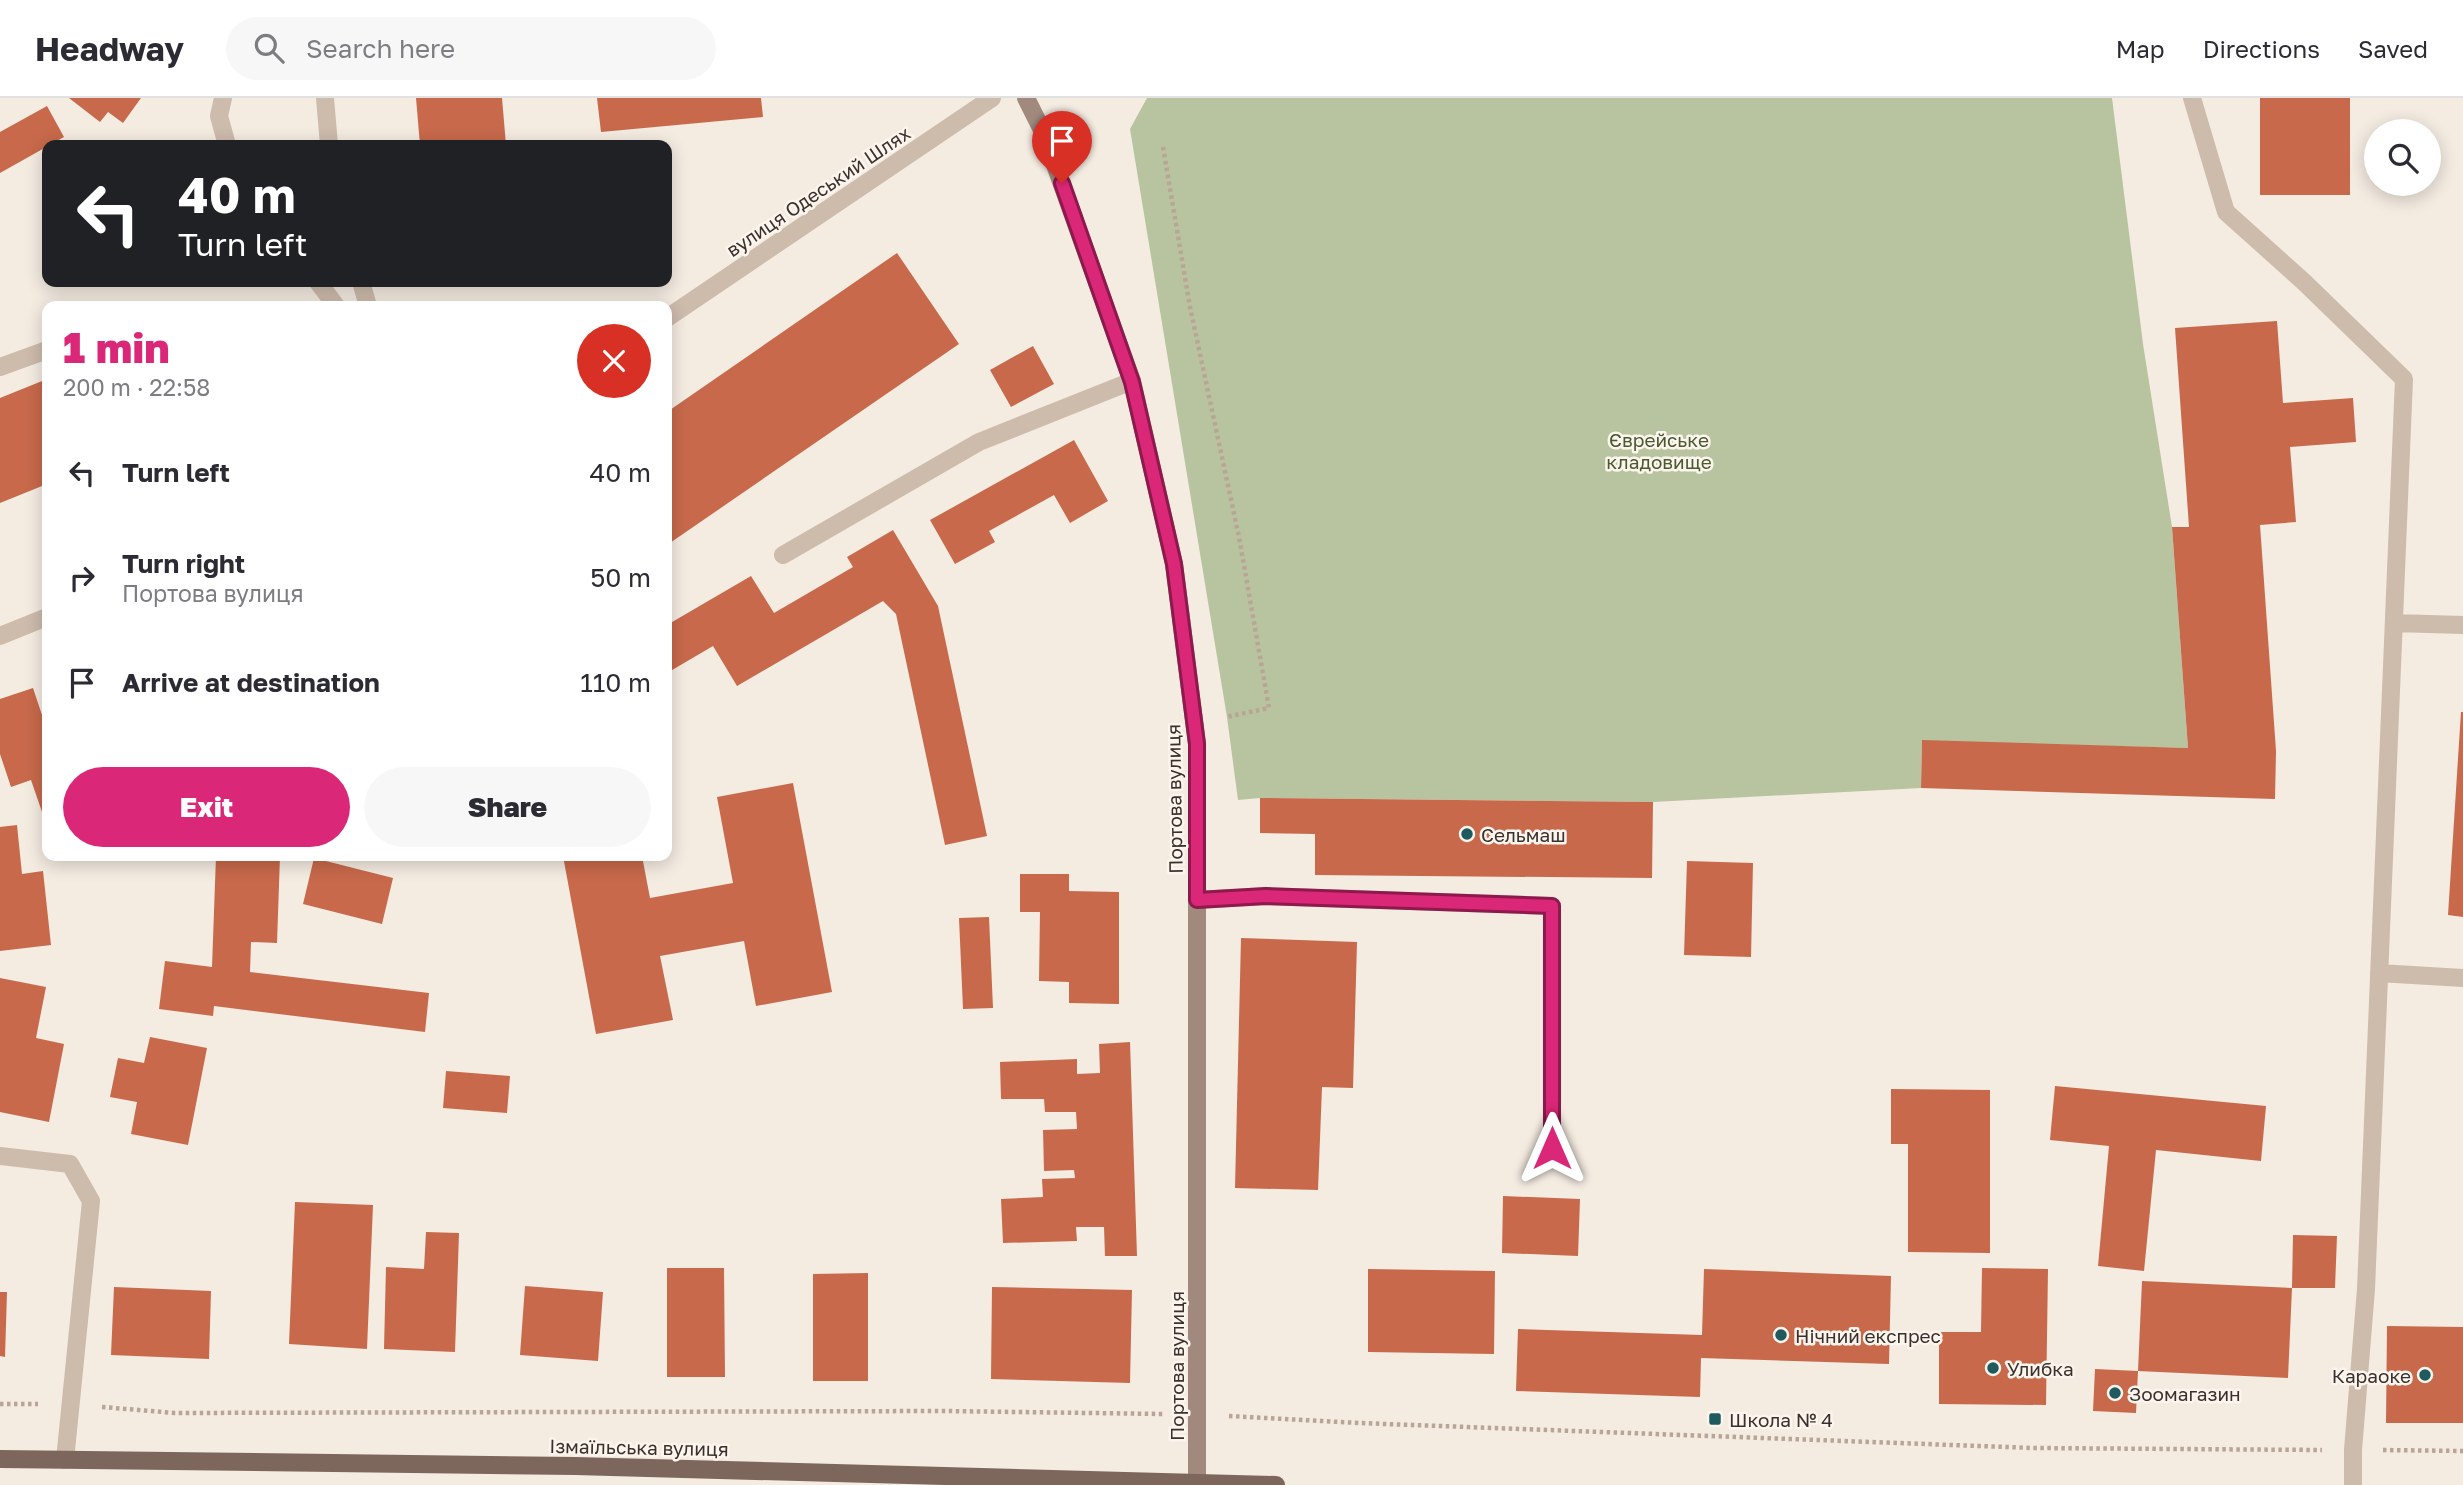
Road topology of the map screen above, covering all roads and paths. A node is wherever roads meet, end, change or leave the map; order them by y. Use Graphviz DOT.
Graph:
graph roads {
  1 [pos="223,98"];
  2 [pos="325,98"];
  3 [pos="992,98"];
  4 [pos="1026,98"];
  5 [pos="2192,98"];
  6 [pos="226,140"];
  7 [pos="329,140"];
  8 [pos="1163,147"];
  9 [pos="672,315"];
  10 [pos="42,352"];
  11 [pos="0,368"];
  12 [pos="1132,382"];
  13 [pos="783,555"];
  14 [pos="42,619"];
  15 [pos="2394,622"];
  16 [pos="2463,625"];
  17 [pos="0,636"];
  18 [pos="1194,722"];
  19 [pos="1197,900"];
  20 [pos="2379,973"];
  21 [pos="2463,978"];
  22 [pos="1552,1148"];
  23 [pos="0,1156"];
  24 [pos="0,1459"];
  25 [pos="65,1460"];
  26 [pos="1197,1484"];
  27 [pos="1276,1485"];
  28 [pos="2353,1485"];
  1 -- 6 [label="street"];
  2 -- 7 [label="street"];
  3 -- 9 [label="street, вулиця Одеський Шлях"];
  4 -- 12 [label="main road, Портова вулиця"];
  5 -- 15 [label="street"];
  8 -- 18 [label="path"];
  10 -- 11 [label="street"];
  12 -- 13 [label="street"];
  12 -- 18 [label="main road, Портова вулиця"];
  14 -- 17 [label="street"];
  15 -- 16 [label="street"];
  15 -- 20 [label="street"];
  18 -- 19 [label="main road, Портова вулиця"];
  19 -- 22 [label="street"];
  19 -- 26 [label="main road, Портова вулиця"];
  20 -- 21 [label="street"];
  20 -- 28 [label="street"];
  23 -- 25 [label="street"];
  24 -- 25 [label="main road, Ізмаїльська вулиця"];
  25 -- 26 [label="main road, Ізмаїльська вулиця"];
  26 -- 27 [label="main road, Ізмаїльська вулиця"];
}
